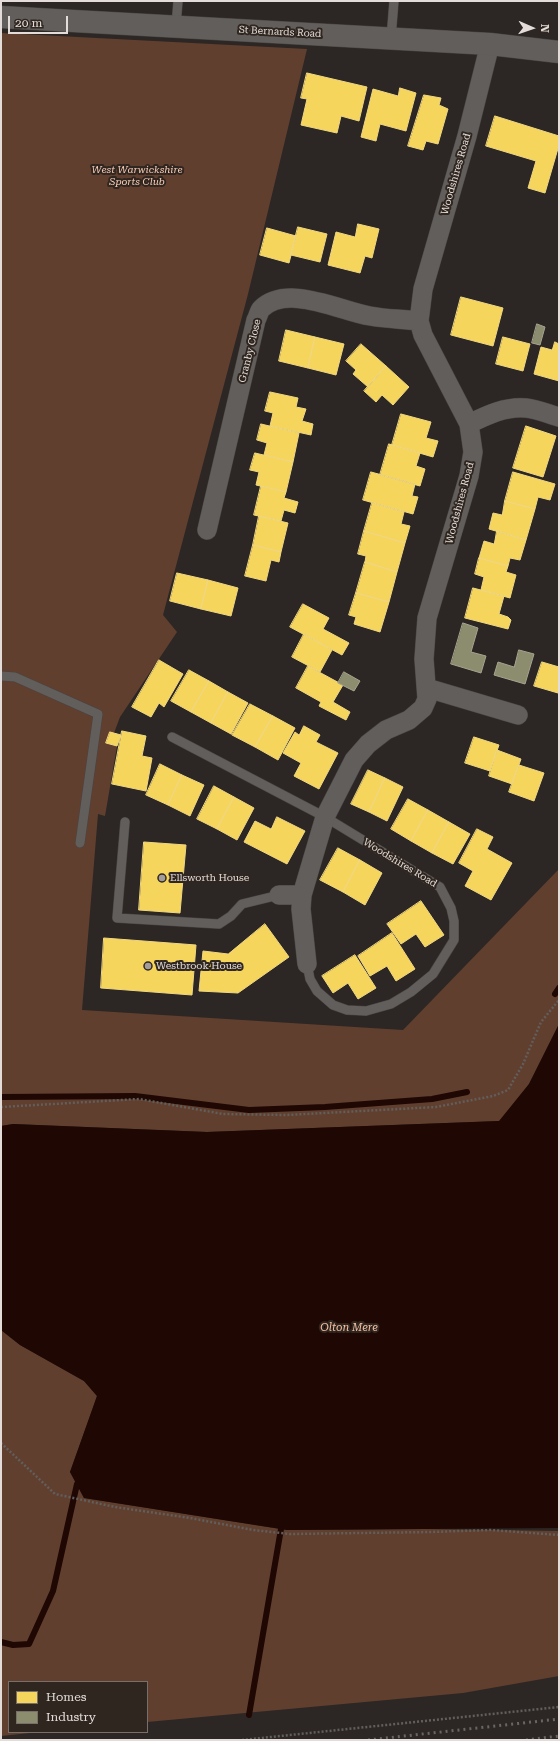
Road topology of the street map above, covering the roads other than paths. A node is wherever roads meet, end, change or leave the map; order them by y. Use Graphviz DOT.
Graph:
graph roads {
  1 [pos="178,1"];
  2 [pos="394,1"];
  3 [pos="1,17"];
  4 [pos="176,26"];
  5 [pos="391,38"];
  6 [pos="490,44"];
  7 [pos="559,52"];
  8 [pos="419,321"];
  9 [pos="559,417"];
  10 [pos="470,424"];
  11 [pos="207,530"];
  12 [pos="1,676"];
  13 [pos="427,688"];
  14 [pos="518,715"];
  15 [pos="172,737"];
  16 [pos="325,817"];
  17 [pos="125,822"];
  18 [pos="80,843"];
  19 [pos="279,895"];
  20 [pos="302,895"];
  21 [pos="307,964"];
  1 -- 4 [label="lane"];
  2 -- 5 [label="lane"];
  3 -- 4 [label="street, St Bernards Road"];
  4 -- 5 [label="street, St Bernards Road"];
  5 -- 6 [label="street, St Bernards Road"];
  6 -- 7 [label="street, St Bernards Road"];
  6 -- 8 [label="street, Woodshires Road"];
  8 -- 10 [label="street, Woodshires Road"];
  8 -- 11 [label="street, Granby Close"];
  9 -- 10 [label="street"];
  10 -- 13 [label="street, Woodshires Road"];
  12 -- 18 [label="lane"];
  13 -- 14 [label="street"];
  13 -- 16 [label="street, Woodshires Road"];
  15 -- 16 [label="lane, Woodshires Road"];
  16 -- 20 [label="street, Woodshires Road"];
  16 -- 21 [label="lane, Woodshires Road"];
  17 -- 19 [label="lane"];
  19 -- 20 [label="street"];
  20 -- 21 [label="street, Woodshires Road"];
}
